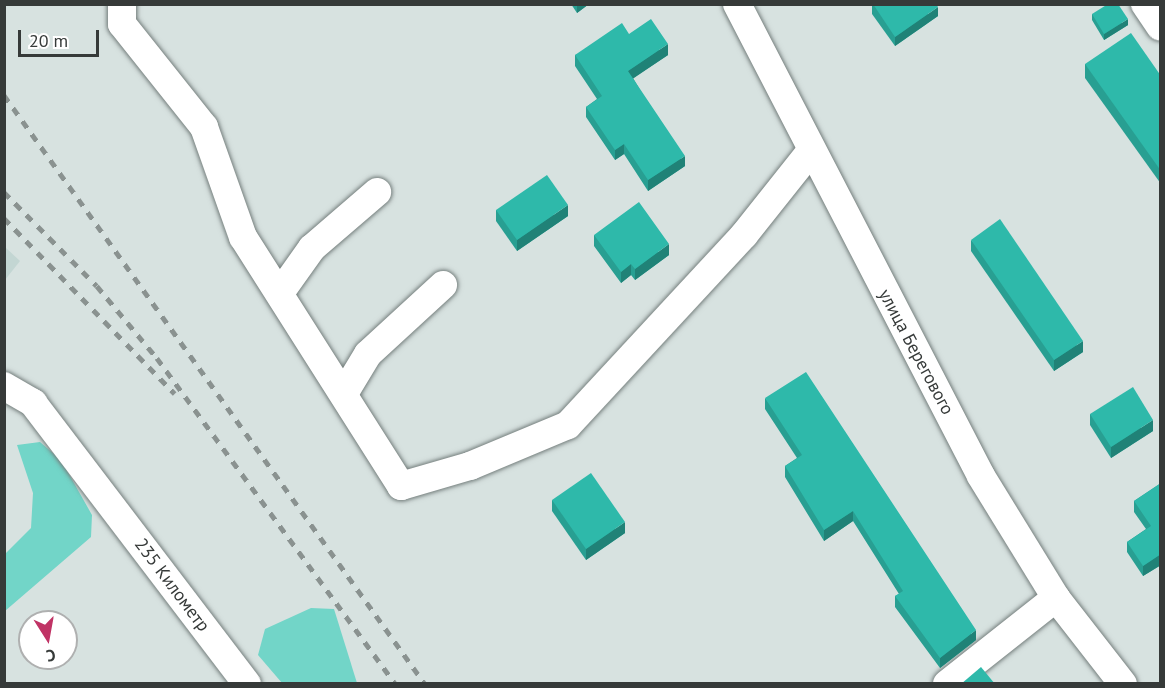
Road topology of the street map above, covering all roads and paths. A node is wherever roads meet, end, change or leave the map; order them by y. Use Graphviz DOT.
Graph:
graph roads {
  1 [pos="122,4"];
  2 [pos="737,4"];
  3 [pos="1145,4"];
  4 [pos="1161,26"];
  5 [pos="810,152"];
  6 [pos="377,192"];
  7 [pos="443,285"];
  8 [pos="280,293"];
  9 [pos="4,386"];
  10 [pos="345,392"];
  11 [pos="1056,598"];
  12 [pos="247,684"];
  13 [pos="947,684"];
  14 [pos="1123,684"];
  1 -- 8 [label="street"];
  2 -- 5 [label="street, улица Берегового"];
  3 -- 4 [label="street"];
  5 -- 10 [label="street"];
  5 -- 11 [label="street, улица Берегового"];
  6 -- 8 [label="street"];
  7 -- 10 [label="street"];
  8 -- 10 [label="street"];
  9 -- 12 [label="street, 235 Километр"];
  11 -- 13 [label="street"];
  11 -- 14 [label="street, улица Берегового"];
}
